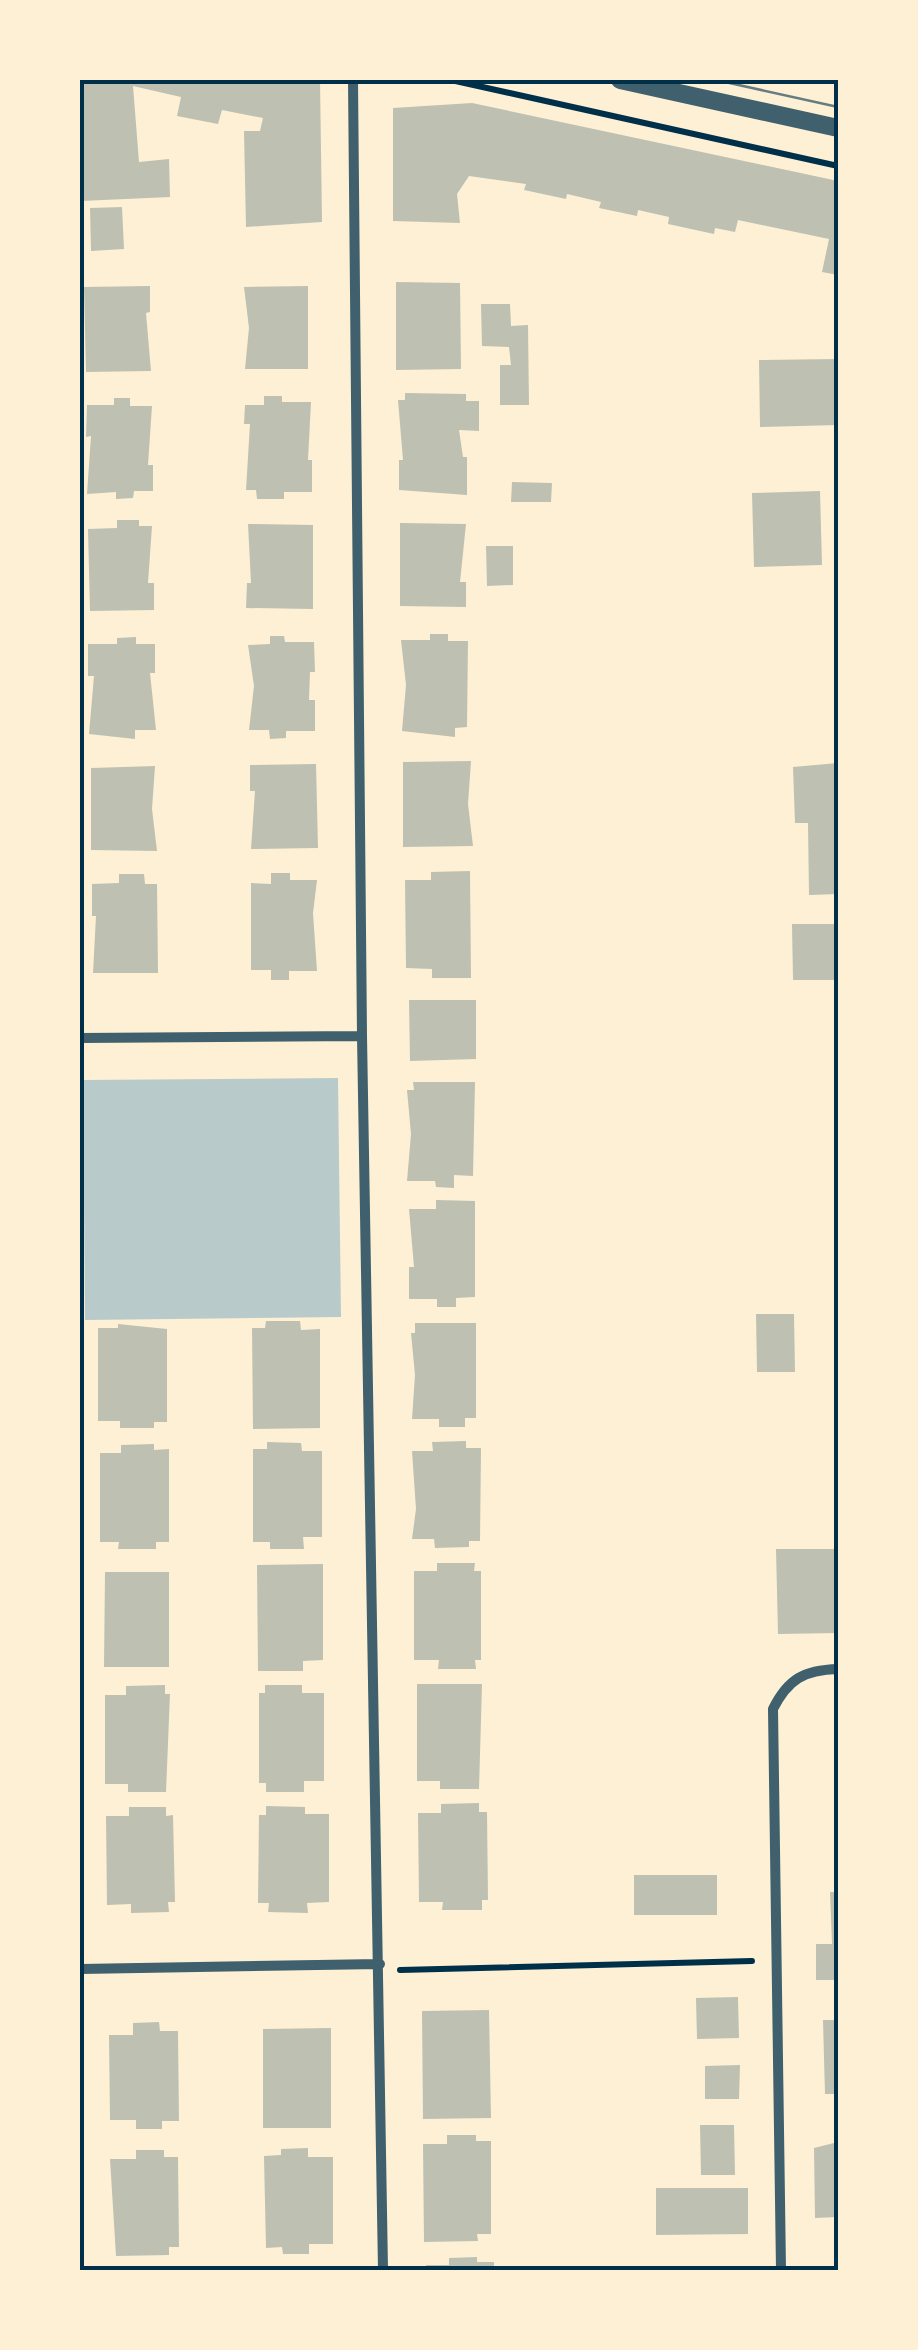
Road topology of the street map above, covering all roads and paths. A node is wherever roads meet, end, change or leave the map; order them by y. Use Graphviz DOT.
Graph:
graph roads {
  1 [pos="353,80"];
  2 [pos="451,80"];
  3 [pos="620,80"];
  4 [pos="838,128"];
  5 [pos="838,166"];
  6 [pos="362,1036"];
  7 [pos="80,1038"];
  8 [pos="838,1669"];
  9 [pos="775,1960"];
  10 [pos="380,1964"];
  11 [pos="80,1969"];
  12 [pos="383,2270"];
  13 [pos="781,2270"];
  1 -- 6 [label="street"];
  2 -- 5 [label="path"];
  3 -- 4 [label="street"];
  6 -- 7 [label="street"];
  6 -- 10 [label="street"];
  8 -- 9 [label="street"];
  9 -- 10 [label="path"];
  9 -- 13 [label="street"];
  10 -- 11 [label="street"];
  10 -- 12 [label="street"];
}
